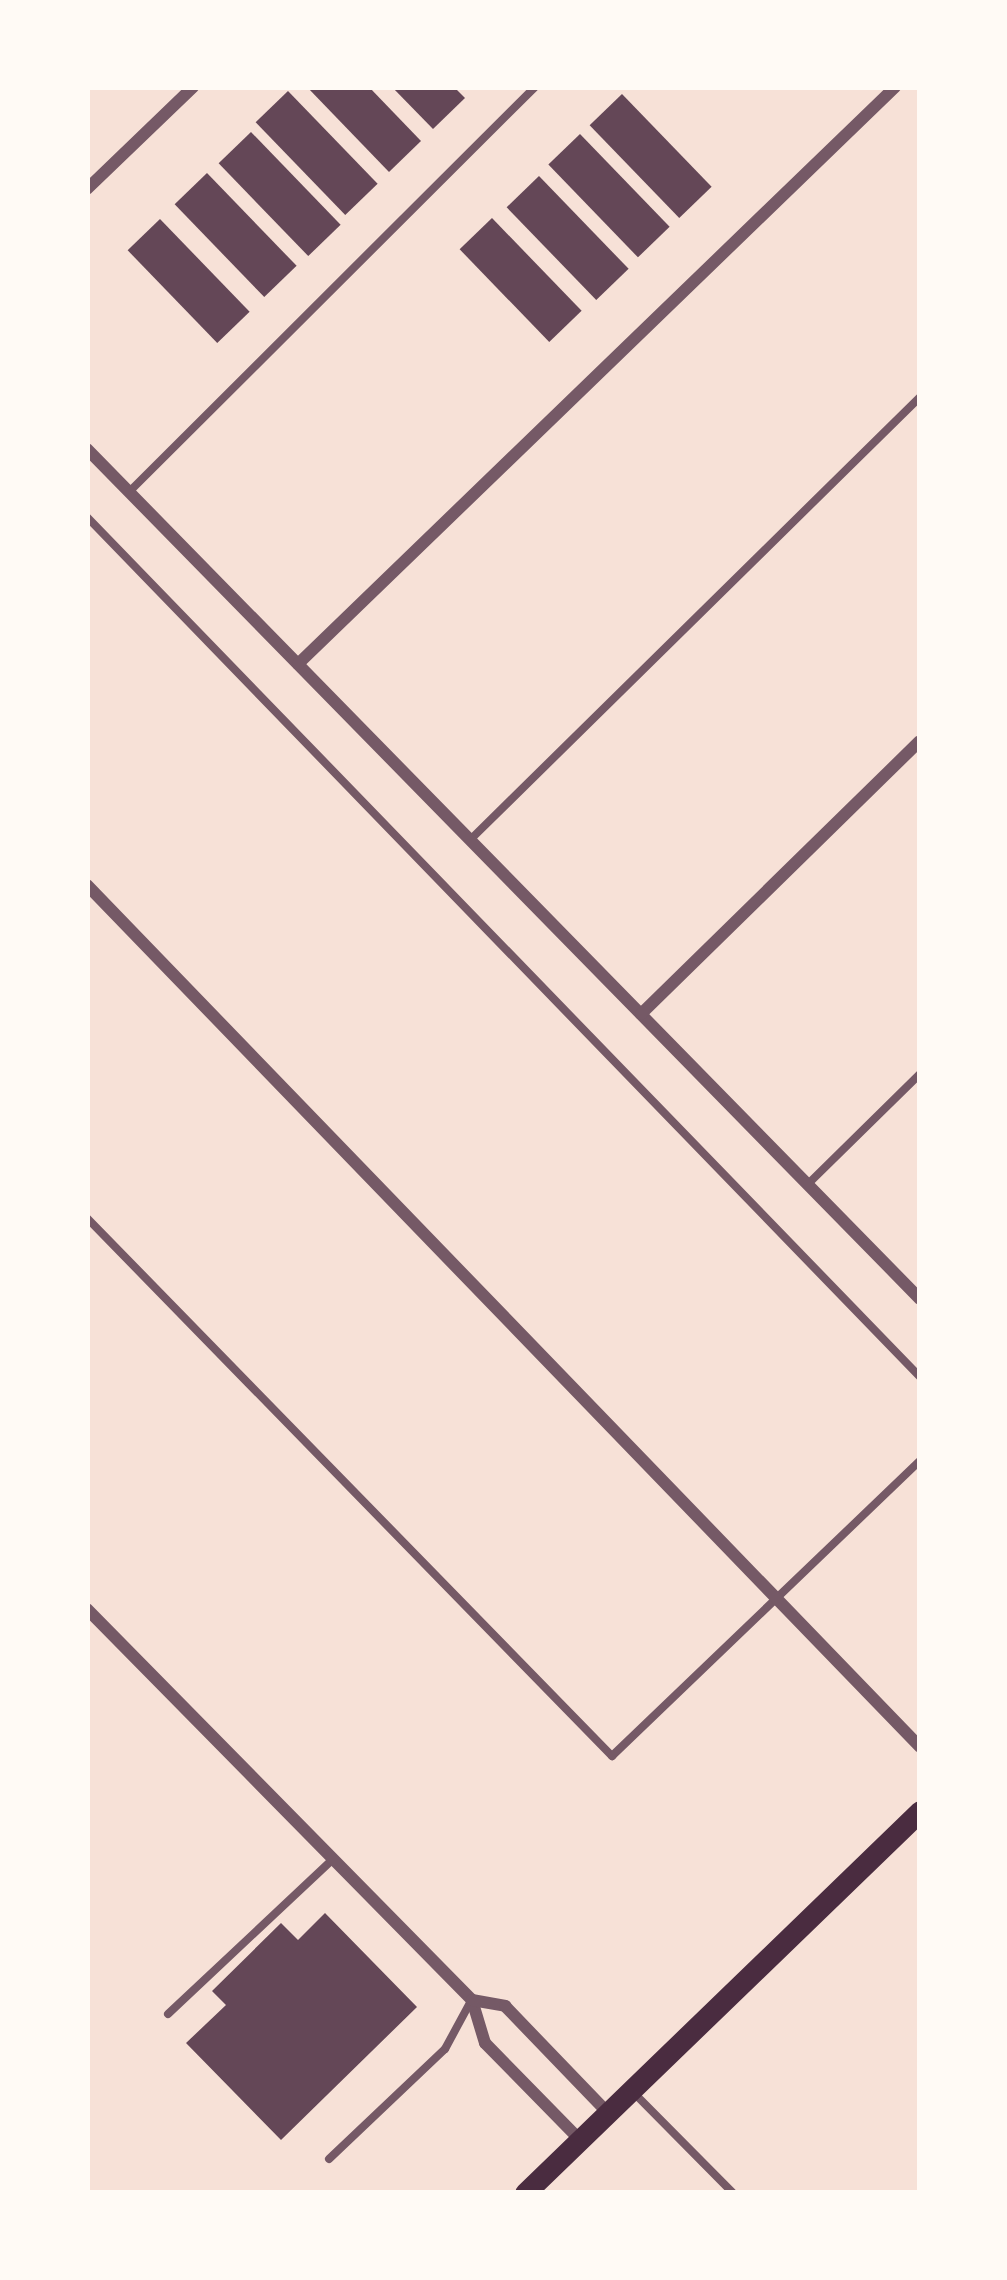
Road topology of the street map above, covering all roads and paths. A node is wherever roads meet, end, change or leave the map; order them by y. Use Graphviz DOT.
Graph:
graph roads {
  1 [pos="193,87"];
  2 [pos="535,87"];
  3 [pos="895,87"];
  4 [pos="87,190"];
  5 [pos="920,397"];
  6 [pos="87,448"];
  7 [pos="129,492"];
  8 [pos="87,517"];
  9 [pos="298,664"];
  10 [pos="920,741"];
  11 [pos="470,840"];
  12 [pos="87,885"];
  13 [pos="641,1014"];
  14 [pos="920,1074"];
  15 [pos="808,1184"];
  16 [pos="87,1218"];
  17 [pos="920,1299"];
  18 [pos="920,1377"];
  19 [pos="920,1461"];
  20 [pos="777,1599"];
  21 [pos="87,1610"];
  22 [pos="920,1748"];
  23 [pos="920,1811"];
  24 [pos="332,1860"];
  25 [pos="472,2000"];
  26 [pos="168,2014"];
  27 [pos="631,2090"];
  28 [pos="608,2112"];
  29 [pos="580,2140"];
  30 [pos="329,2159"];
  31 [pos="525,2193"];
  32 [pos="733,2193"];
  1 -- 4 [label="street"];
  2 -- 7 [label="lane"];
  3 -- 9 [label="street"];
  5 -- 11 [label="lane"];
  6 -- 7 [label="street"];
  7 -- 9 [label="street"];
  8 -- 18 [label="lane"];
  9 -- 11 [label="street"];
  10 -- 13 [label="street"];
  11 -- 13 [label="street"];
  12 -- 20 [label="street"];
  13 -- 15 [label="street"];
  14 -- 15 [label="lane"];
  15 -- 17 [label="street"];
  16 -- 20 [label="lane"];
  19 -- 20 [label="lane"];
  20 -- 22 [label="street"];
  21 -- 24 [label="street"];
  23 -- 27 [label="main road"];
  24 -- 25 [label="street"];
  24 -- 26 [label="lane"];
  25 -- 28 [label="street"];
  25 -- 29 [label="street"];
  25 -- 30 [label="lane"];
  27 -- 28 [label="main road"];
  27 -- 32 [label="lane"];
  28 -- 29 [label="main road"];
  29 -- 31 [label="main road"];
}
